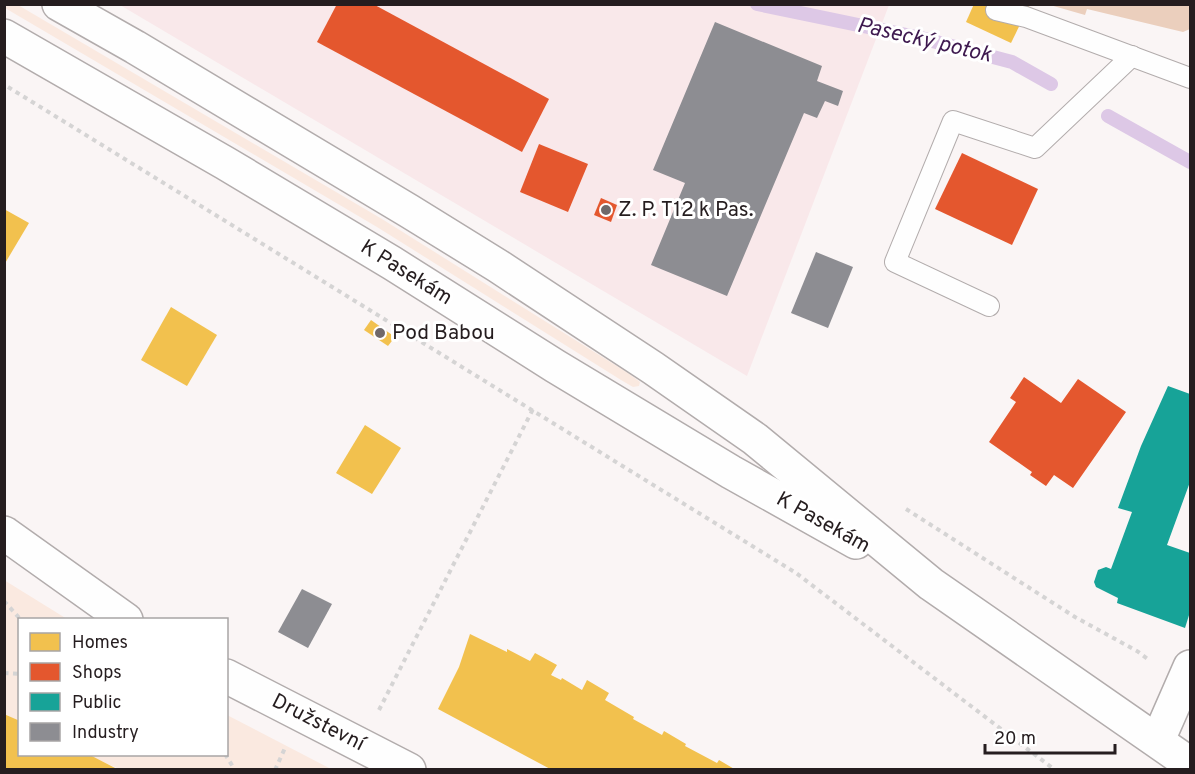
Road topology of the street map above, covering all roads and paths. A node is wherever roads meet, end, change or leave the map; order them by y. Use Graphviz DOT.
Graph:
graph roads {
  1 [pos="59,4"];
  2 [pos="996,10"];
  3 [pos="4,36"];
  4 [pos="1132,56"];
  5 [pos="1191,78"];
  6 [pos="4,85"];
  7 [pos="989,306"];
  8 [pos="533,409"];
  9 [pos="4,533"];
  10 [pos="931,584"];
  11 [pos="4,601"];
  12 [pos="19,618"];
  13 [pos="123,618"];
  14 [pos="1191,668"];
  15 [pos="228,676"];
  16 [pos="289,738"];
  17 [pos="1158,740"];
  18 [pos="361,744"];
  19 [pos="226,756"];
  20 [pos="1191,764"];
  21 [pos="235,770"];
  22 [pos="275,770"];
  23 [pos="409,770"];
  24 [pos="1055,770"];
  1 -- 10 [label="street, K Pasekám"];
  2 -- 4 [label="lane"];
  3 -- 10 [label="street, K Pasekám"];
  4 -- 5 [label="lane"];
  4 -- 7 [label="lane"];
  6 -- 8 [label="path"];
  8 -- 18 [label="path"];
  8 -- 24 [label="path"];
  9 -- 13 [label="street"];
  10 -- 17 [label="street, K Pasekám"];
  11 -- 12 [label="path"];
  14 -- 17 [label="street"];
  15 -- 18 [label="street, Družstevní"];
  16 -- 22 [label="path"];
  17 -- 20 [label="street, K Pasekám"];
  18 -- 23 [label="street, Družstevní"];
  19 -- 21 [label="path"];
}
